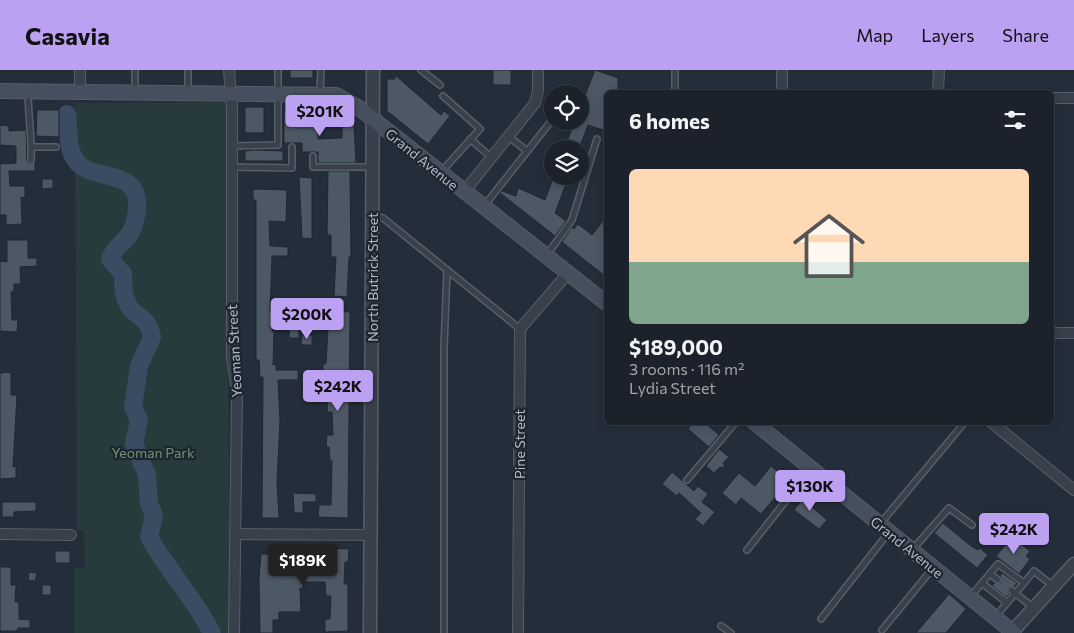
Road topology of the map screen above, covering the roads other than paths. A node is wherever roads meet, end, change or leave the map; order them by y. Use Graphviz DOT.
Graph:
graph roads {
  1 [pos="80,70"];
  2 [pos="135,70"];
  3 [pos="188,70"];
  4 [pos="229,70"];
  5 [pos="278,70"];
  6 [pos="321,70"];
  7 [pos="373,70"];
  8 [pos="421,70"];
  9 [pos="538,70"];
  10 [pos="675,70"];
  11 [pos="782,70"];
  12 [pos="939,70"];
  13 [pos="440,85"];
  14 [pos="675,90"];
  15 [pos="782,90"];
  16 [pos="938,90"];
  17 [pos="0,91"];
  18 [pos="28,91"];
  19 [pos="80,91"];
  20 [pos="135,92"];
  21 [pos="188,92"];
  22 [pos="231,93"];
  23 [pos="278,93"];
  24 [pos="320,93"];
  25 [pos="443,96"];
  26 [pos="1054,98"];
  27 [pos="1074,98"];
  28 [pos="372,118"];
  29 [pos="544,130"];
  30 [pos="508,136"];
  31 [pos="470,139"];
  32 [pos="597,139"];
  33 [pos="232,146"];
  34 [pos="292,146"];
  35 [pos="31,147"];
  36 [pos="56,147"];
  37 [pos="528,152"];
  38 [pos="313,156"];
  39 [pos="491,157"];
  40 [pos="31,160"];
  41 [pos="232,168"];
  42 [pos="372,168"];
  43 [pos="440,173"];
  44 [pos="464,192"];
  45 [pos="484,206"];
  46 [pos="372,216"];
  47 [pos="546,256"];
  48 [pos="447,270"];
  49 [pos="568,273"];
  50 [pos="604,301"];
  51 [pos="520,329"];
  52 [pos="1054,333"];
  53 [pos="1074,333"];
  54 [pos="733,425"];
  55 [pos="758,425"];
  56 [pos="963,425"];
  57 [pos="995,425"];
  58 [pos="811,469"];
  59 [pos="687,480"];
  60 [pos="1074,490"];
  61 [pos="972,525"];
  62 [pos="885,528"];
  63 [pos="0,534"];
  64 [pos="235,534"];
  65 [pos="71,535"];
  66 [pos="370,535"];
  67 [pos="747,550"];
  68 [pos="912,550"];
  69 [pos="1074,564"];
  70 [pos="933,568"];
  71 [pos="990,574"];
  72 [pos="998,580"];
  73 [pos="982,583"];
  74 [pos="1024,583"];
  75 [pos="1053,586"];
  76 [pos="1013,592"];
  77 [pos="970,597"];
  78 [pos="1007,603"];
  79 [pos="1034,608"];
  80 [pos="995,618"];
  81 [pos="821,619"];
  82 [pos="721,626"];
  83 [pos="882,630"];
  84 [pos="1012,632"];
  85 [pos="234,633"];
  86 [pos="370,633"];
  87 [pos="444,633"];
  88 [pos="518,633"];
  89 [pos="730,633"];
  1 -- 19 [label="street"];
  2 -- 20 [label="lane"];
  3 -- 21 [label="lane"];
  4 -- 22 [label="street, Yeoman Street"];
  5 -- 23 [label="lane"];
  6 -- 24 [label="lane"];
  7 -- 28 [label="street, North Butrick Street"];
  8 -- 13 [label="lane"];
  9 -- 30 [label="street"];
  10 -- 14 [label="lane"];
  11 -- 15 [label="street"];
  12 -- 16 [label="street"];
  17 -- 18 [label="main road, Grand Avenue"];
  18 -- 19 [label="main road, Grand Avenue"];
  18 -- 35 [label="lane"];
  19 -- 20 [label="main road, Grand Avenue"];
  20 -- 21 [label="main road, Grand Avenue"];
  21 -- 22 [label="main road, Grand Avenue"];
  22 -- 23 [label="main road, Grand Avenue"];
  22 -- 33 [label="street, Yeoman Street"];
  23 -- 24 [label="main road, Grand Avenue"];
  23 -- 33 [label="lane"];
  24 -- 28 [label="main road, Grand Avenue"];
  25 -- 31 [label="lane"];
  26 -- 27 [label="street"];
  28 -- 42 [label="street, North Butrick Street"];
  28 -- 43 [label="main road, Grand Avenue"];
  29 -- 37 [label="lane"];
  30 -- 37 [label="lane"];
  30 -- 39 [label="street"];
  31 -- 39 [label="lane"];
  31 -- 43 [label="lane"];
  32 -- 47 [label="lane"];
  33 -- 41 [label="street, Yeoman Street"];
  34 -- 41 [label="lane"];
  35 -- 36 [label="lane"];
  35 -- 40 [label="lane"];
  37 -- 45 [label="lane"];
  38 -- 42 [label="lane"];
  39 -- 44 [label="street"];
  41 -- 64 [label="street, Yeoman Street"];
  42 -- 46 [label="street, North Butrick Street"];
  43 -- 44 [label="main road, Grand Avenue"];
  44 -- 45 [label="main road, Grand Avenue"];
  45 -- 47 [label="main road, Grand Avenue"];
  46 -- 48 [label="lane"];
  46 -- 66 [label="street, North Butrick Street"];
  47 -- 49 [label="main road, Grand Avenue"];
  48 -- 51 [label="lane"];
  48 -- 87 [label="lane"];
  49 -- 50 [label="main road, Grand Avenue"];
  49 -- 51 [label="street"];
  51 -- 88 [label="street, Pine Street"];
  52 -- 53 [label="street"];
  54 -- 59 [label="lane"];
  55 -- 58 [label="main road, Grand Avenue"];
  56 -- 62 [label="lane"];
  57 -- 60 [label="street"];
  58 -- 62 [label="main road, Grand Avenue"];
  58 -- 67 [label="lane"];
  61 -- 68 [label="lane"];
  62 -- 68 [label="main road, Grand Avenue"];
  62 -- 81 [label="lane"];
  63 -- 65 [label="street"];
  64 -- 66 [label="street"];
  64 -- 85 [label="street, Yeoman Street"];
  66 -- 86 [label="street, North Butrick Street"];
  68 -- 70 [label="main road, Grand Avenue"];
  69 -- 75 [label="street"];
  70 -- 77 [label="main road, Grand Avenue"];
  70 -- 83 [label="lane"];
  71 -- 72 [label="lane"];
  71 -- 73 [label="lane"];
  71 -- 74 [label="lane"];
  73 -- 77 [label="lane"];
  73 -- 78 [label="lane"];
  74 -- 75 [label="lane"];
  74 -- 76 [label="lane"];
  75 -- 79 [label="street"];
  76 -- 78 [label="lane"];
  76 -- 79 [label="lane"];
  77 -- 80 [label="main road, Grand Avenue"];
  78 -- 80 [label="lane"];
  79 -- 84 [label="street"];
  80 -- 84 [label="main road, Grand Avenue"];
  82 -- 89 [label="lane"];
}
